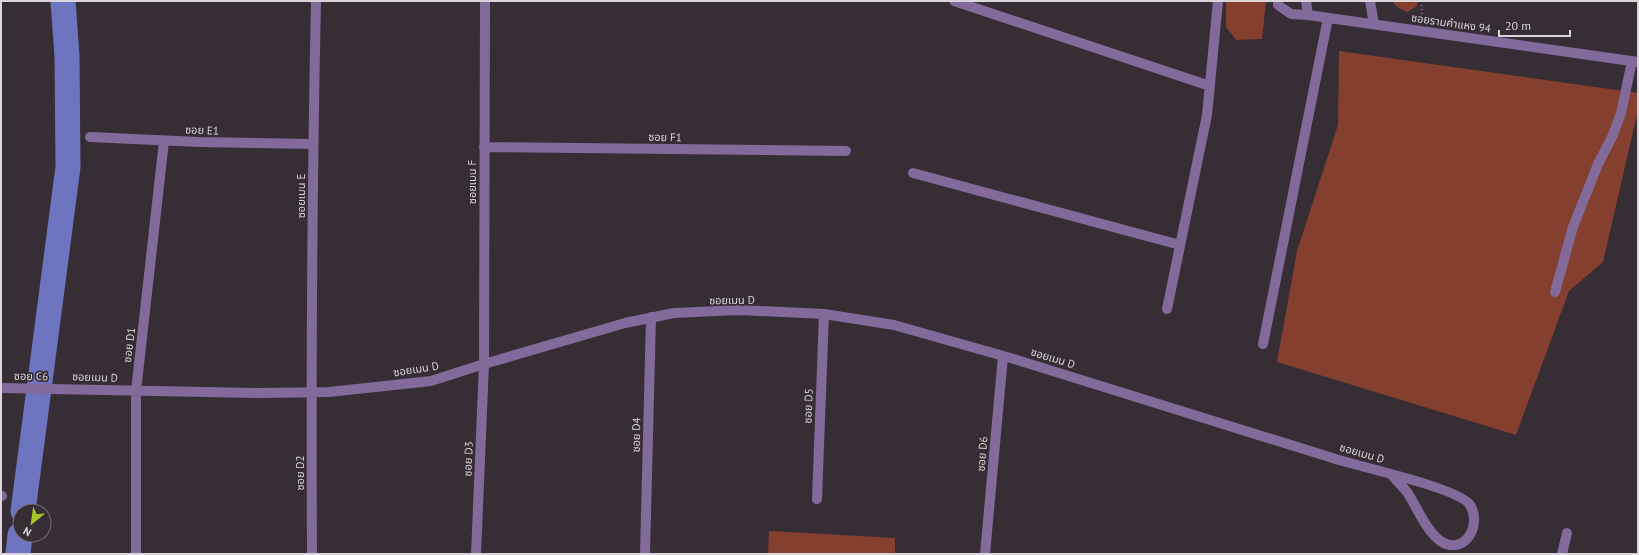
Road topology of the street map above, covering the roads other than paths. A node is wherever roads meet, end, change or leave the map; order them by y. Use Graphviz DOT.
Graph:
graph roads {
  1 [pos="316,1"];
  2 [pos="485,1"];
  3 [pos="954,1"];
  4 [pos="1218,1"];
  5 [pos="1278,1"];
  6 [pos="1306,1"];
  7 [pos="1370,1"];
  8 [pos="1308,15"];
  9 [pos="1328,18"];
  10 [pos="1374,24"];
  11 [pos="1635,61"];
  12 [pos="1210,86"];
  13 [pos="90,137"];
  14 [pos="164,141"];
  15 [pos="313,144"];
  16 [pos="484,147"];
  17 [pos="846,151"];
  18 [pos="913,173"];
  19 [pos="1180,245"];
  20 [pos="1555,292"];
  21 [pos="1167,309"];
  22 [pos="824,314"];
  23 [pos="651,317"];
  24 [pos="1263,344"];
  25 [pos="1003,356"];
  26 [pos="484,364"];
  27 [pos="2,388"];
  28 [pos="62,388"];
  29 [pos="136,390"];
  30 [pos="311,392"];
  31 [pos="1391,474"];
  32 [pos="817,499"];
  33 [pos="1567,533"];
  34 [pos="136,554"];
  35 [pos="312,554"];
  36 [pos="476,554"];
  37 [pos="645,554"];
  38 [pos="985,554"];
  39 [pos="1562,554"];
  1 -- 15 [label="street, ซอยเมน E"];
  2 -- 16 [label="street, ซอยเมน F"];
  3 -- 12 [label="street"];
  4 -- 12 [label="street"];
  5 -- 8 [label="street, ซอยรามคําแหง 94"];
  6 -- 8 [label="street"];
  7 -- 10 [label="street"];
  8 -- 9 [label="street, ซอยรามคําแหง 94"];
  9 -- 10 [label="street, ซอยรามคําแหง 94"];
  9 -- 24 [label="street"];
  10 -- 11 [label="street, ซอยรามคําแหง 94"];
  11 -- 20 [label="street"];
  12 -- 19 [label="street"];
  13 -- 14 [label="street, ซอย E1"];
  14 -- 15 [label="street, ซอย E1"];
  14 -- 29 [label="street, ซอย D1"];
  15 -- 30 [label="street, ซอยเมน E"];
  16 -- 17 [label="street, ซอย F1"];
  16 -- 26 [label="street, ซอยเมน F"];
  18 -- 19 [label="street"];
  19 -- 21 [label="street"];
  22 -- 23 [label="street, ซอยเมน D"];
  22 -- 25 [label="street, ซอยเมน D"];
  22 -- 32 [label="street, ซอย D5"];
  23 -- 26 [label="street, ซอยเมน D"];
  23 -- 37 [label="street, ซอย D4"];
  25 -- 31 [label="street, ซอยเมน D"];
  25 -- 38 [label="street, ซอย D6"];
  26 -- 30 [label="street, ซอยเมน D"];
  26 -- 36 [label="street, ซอย D3"];
  27 -- 28 [label="street, ซอย C6"];
  28 -- 29 [label="street, ซอยเมน D"];
  29 -- 30 [label="street, ซอยเมน D"];
  29 -- 34 [label="street, ซอย D1"];
  30 -- 35 [label="street, ซอย D2"];
  31 -- 31 [label="street, ซอยเมน D"];
  33 -- 39 [label="street"];
}
